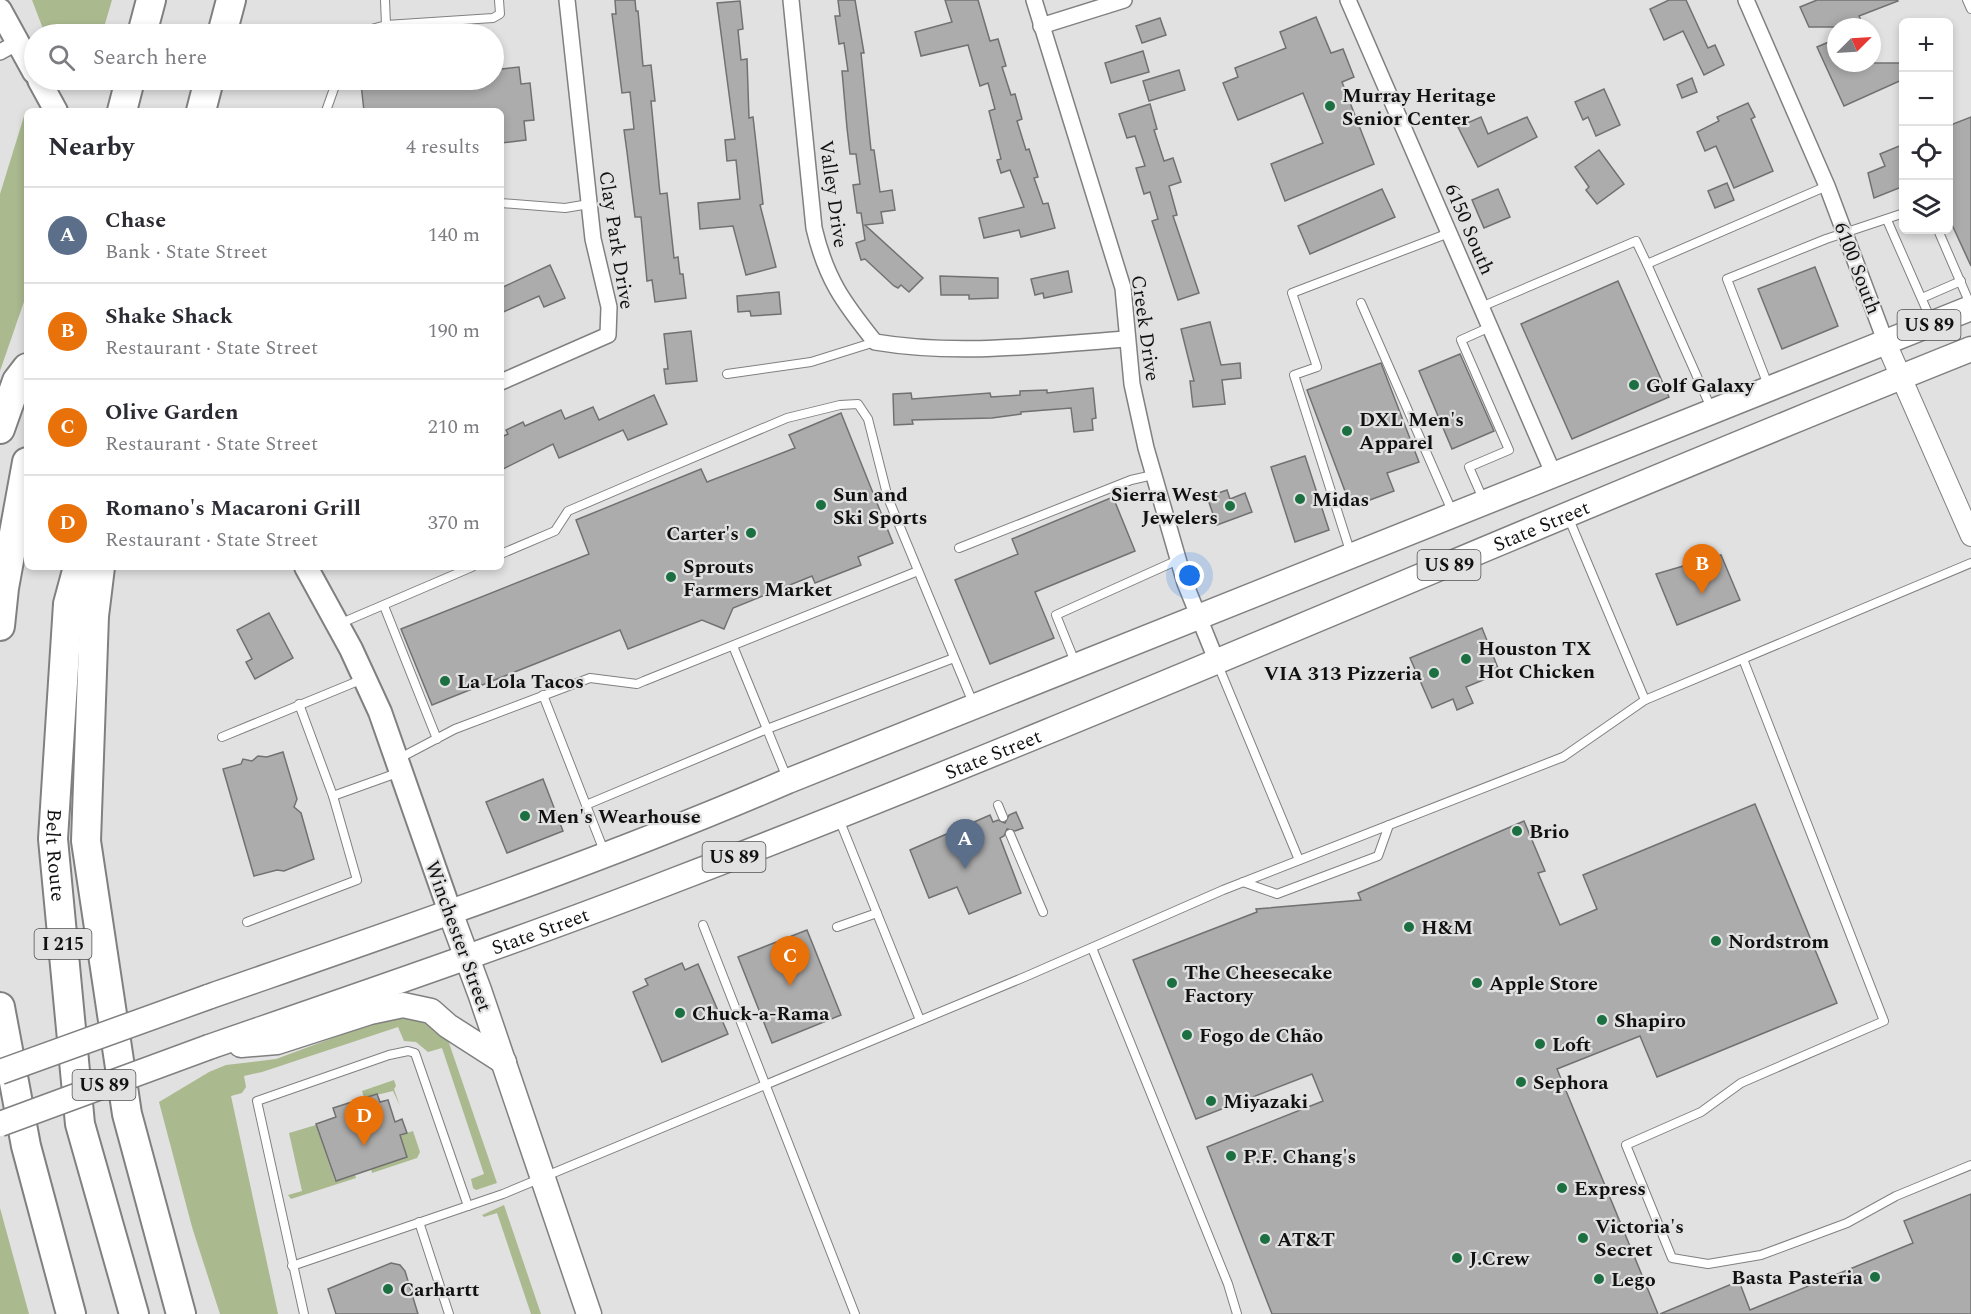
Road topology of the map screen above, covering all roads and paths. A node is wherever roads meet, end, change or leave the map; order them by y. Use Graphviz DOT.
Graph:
graph roads {
  1 [pos="152,0"];
  2 [pos="231,0"];
  3 [pos="385,0"];
  4 [pos="499,0"];
  5 [pos="567,0"];
  6 [pos="791,0"];
  7 [pos="1034,0"];
  8 [pos="1124,0"];
  9 [pos="1348,0"];
  10 [pos="1746,0"];
  11 [pos="1967,0"];
  12 [pos="1971,9"];
  13 [pos="0,10"];
  14 [pos="145,24"];
  15 [pos="225,24"];
  16 [pos="386,24"];
  17 [pos="401,24"];
  18 [pos="1041,26"];
  19 [pos="9,47"];
  20 [pos="24,61"];
  21 [pos="45,90"];
  22 [pos="127,90"];
  23 [pos="206,90"];
  24 [pos="333,90"];
  25 [pos="54,108"];
  26 [pos="123,108"];
  27 [pos="202,108"];
  28 [pos="327,108"];
  29 [pos="1827,186"];
  30 [pos="504,203"];
  31 [pos="589,204"];
  32 [pos="1899,215"];
  33 [pos="1887,219"];
  34 [pos="1449,233"];
  35 [pos="1940,234"];
  36 [pos="1845,235"];
  37 [pos="1647,264"];
  38 [pos="1961,281"];
  39 [pos="1922,298"];
  40 [pos="1361,303"];
  41 [pos="1481,307"];
  42 [pos="1971,307"];
  43 [pos="1933,324"];
  44 [pos="1490,327"];
  45 [pos="1127,339"];
  46 [pos="875,342"];
  47 [pos="1886,343"];
  48 [pos="1971,349"];
  49 [pos="24,372"];
  50 [pos="727,374"];
  51 [pos="1900,377"];
  52 [pos="504,381"];
  53 [pos="1769,389"];
  54 [pos="1713,412"];
  55 [pos="0,429"];
  56 [pos="1153,474"];
  57 [pos="1554,475"];
  58 [pos="24,478"];
  59 [pos="1485,504"];
  60 [pos="1454,515"];
  61 [pos="1567,515"];
  62 [pos="1971,536"];
  63 [pos="959,548"];
  64 [pos="504,553"];
  65 [pos="1352,556"];
  66 [pos="1178,560"];
  67 [pos="1971,562"];
  68 [pos="77,570"];
  69 [pos="100,570"];
  70 [pos="308,570"];
  71 [pos="465,570"];
  72 [pos="918,571"];
  73 [pos="384,606"];
  74 [pos="1198,618"];
  75 [pos="338,625"];
  76 [pos="0,626"];
  77 [pos="733,646"];
  78 [pos="954,658"];
  79 [pos="1743,658"];
  80 [pos="1217,662"];
  81 [pos="1077,666"];
  82 [pos="364,678"];
  83 [pos="543,695"];
  84 [pos="1645,700"];
  85 [pos="299,704"];
  86 [pos="975,707"];
  87 [pos="767,729"];
  88 [pos="222,736"];
  89 [pos="437,739"];
  90 [pos="399,765"];
  91 [pos="788,781"];
  92 [pos="333,796"];
  93 [pos="586,805"];
  94 [pos="998,805"];
  95 [pos="838,815"];
  96 [pos="1004,817"];
  97 [pos="1389,825"];
  98 [pos="1010,834"];
  99 [pos="606,856"];
  100 [pos="1299,860"];
  101 [pos="1243,882"];
  102 [pos="450,912"];
  103 [pos="1043,912"];
  104 [pos="877,913"];
  105 [pos="247,922"];
  106 [pos="703,925"];
  107 [pos="837,927"];
  108 [pos="1092,948"];
  109 [pos="466,957"];
  110 [pos="0,1007"];
  111 [pos="920,1020"];
  112 [pos="209,1047"];
  113 [pos="504,1062"];
  114 [pos="0,1072"];
  115 [pos="764,1084"];
  116 [pos="0,1124"];
  117 [pos="1971,1165"];
  118 [pos="543,1178"];
  119 [pos="468,1206"];
  120 [pos="419,1222"];
  121 [pos="292,1266"];
  122 [pos="70,1314"];
  123 [pos="134,1314"];
  124 [pos="181,1314"];
  125 [pos="303,1314"];
  126 [pos="449,1314"];
  127 [pos="589,1314"];
  128 [pos="855,1314"];
  129 [pos="1237,1314"];
  1 -- 14 [label="highway"];
  2 -- 15 [label="highway"];
  3 -- 16 [label="lane"];
  4 -- 17 [label="lane"];
  5 -- 31 [label="street, Clay Park Drive"];
  6 -- 46 [label="street, Valley Drive"];
  7 -- 18 [label="street, Creek Drive"];
  8 -- 18 [label="street"];
  9 -- 34 [label="street, 6150 South"];
  10 -- 29 [label="street, 6100 South"];
  11 -- 12 [label="lane"];
  13 -- 19 [label="main road"];
  18 -- 45 [label="street, Creek Drive"];
  19 -- 20 [label="main road"];
  21 -- 25 [label="main road"];
  22 -- 26 [label="highway"];
  23 -- 27 [label="highway"];
  24 -- 28 [label="lane"];
  29 -- 36 [label="street, 6100 South"];
  29 -- 37 [label="lane"];
  30 -- 31 [label="lane"];
  31 -- 52 [label="street, Clay Park Drive"];
  32 -- 33 [label="lane"];
  33 -- 36 [label="lane"];
  33 -- 39 [label="lane"];
  34 -- 41 [label="street, 6150 South"];
  34 -- 65 [label="lane"];
  35 -- 38 [label="lane"];
  36 -- 47 [label="street, 6100 South"];
  36 -- 53 [label="lane"];
  37 -- 41 [label="lane"];
  37 -- 54 [label="lane"];
  38 -- 39 [label="lane"];
  38 -- 42 [label="lane"];
  39 -- 43 [label="lane"];
  40 -- 60 [label="lane"];
  41 -- 44 [label="street, 6150 South"];
  42 -- 43 [label="main road, US 89"];
  43 -- 47 [label="main road, US 89"];
  44 -- 57 [label="street, 6150 South"];
  44 -- 59 [label="lane"];
  45 -- 46 [label="street"];
  45 -- 56 [label="street, Creek Drive"];
  46 -- 50 [label="lane"];
  47 -- 51 [label="street, 6100 South"];
  47 -- 53 [label="main road, US 89"];
  48 -- 51 [label="main road, State Street / US 89"];
  49 -- 55 [label="highway"];
  51 -- 61 [label="main road, State Street / US 89"];
  51 -- 62 [label="street, 6100 South"];
  53 -- 54 [label="main road, US 89"];
  54 -- 57 [label="main road, US 89"];
  56 -- 63 [label="lane"];
  56 -- 66 [label="street, Creek Drive"];
  57 -- 59 [label="main road, US 89"];
  58 -- 76 [label="highway"];
  59 -- 60 [label="main road, US 89"];
  60 -- 65 [label="main road, US 89"];
  61 -- 80 [label="main road, State Street / US 89"];
  61 -- 84 [label="lane"];
  64 -- 72 [label="lane"];
  65 -- 74 [label="main road, US 89"];
  66 -- 74 [label="street, Creek Drive"];
  66 -- 81 [label="lane"];
  67 -- 79 [label="lane"];
  68 -- 123 [label="highway, Belt Route / I 215"];
  69 -- 124 [label="highway"];
  70 -- 75 [label="main road, Winchester Street"];
  71 -- 73 [label="lane"];
  72 -- 77 [label="lane"];
  72 -- 78 [label="lane"];
  73 -- 75 [label="lane"];
  73 -- 89 [label="lane"];
  74 -- 80 [label="street, Creek Drive"];
  74 -- 81 [label="main road, US 89"];
  75 -- 82 [label="main road, Winchester Street"];
  77 -- 83 [label="lane"];
  77 -- 87 [label="lane"];
  78 -- 86 [label="lane"];
  78 -- 87 [label="lane"];
  79 -- 84 [label="lane"];
  79 -- 117 [label="lane"];
  80 -- 95 [label="main road, State Street / US 89"];
  80 -- 100 [label="lane"];
  81 -- 86 [label="main road, US 89"];
  82 -- 85 [label="lane"];
  82 -- 90 [label="main road, Winchester Street"];
  83 -- 89 [label="lane"];
  83 -- 93 [label="lane"];
  84 -- 97 [label="lane"];
  85 -- 88 [label="lane"];
  85 -- 92 [label="lane"];
  86 -- 91 [label="main road, US 89"];
  87 -- 91 [label="lane"];
  87 -- 93 [label="lane"];
  89 -- 90 [label="lane"];
  90 -- 92 [label="lane"];
  90 -- 102 [label="main road, Winchester Street"];
  91 -- 99 [label="main road, US 89"];
  92 -- 105 [label="lane"];
  93 -- 99 [label="lane"];
  94 -- 96 [label="lane"];
  95 -- 104 [label="lane"];
  95 -- 109 [label="main road, State Street / US 89"];
  97 -- 100 [label="lane"];
  97 -- 101 [label="lane"];
  98 -- 103 [label="lane"];
  99 -- 102 [label="main road, US 89"];
  100 -- 101 [label="lane"];
  101 -- 108 [label="lane"];
  102 -- 109 [label="main road, Winchester Street"];
  102 -- 114 [label="main road, US 89, bridge"];
  104 -- 107 [label="lane"];
  104 -- 111 [label="lane"];
  106 -- 115 [label="lane"];
  108 -- 111 [label="lane"];
  108 -- 129 [label="lane"];
  109 -- 112 [label="main road, State Street / US 89"];
  109 -- 113 [label="main road, Winchester Street"];
  110 -- 122 [label="highway"];
  111 -- 115 [label="lane"];
  112 -- 113 [label="main road"];
  112 -- 116 [label="main road, State Street / US 89, bridge"];
  113 -- 118 [label="main road, Winchester Street"];
  115 -- 118 [label="lane"];
  115 -- 128 [label="lane"];
  118 -- 119 [label="lane"];
  118 -- 127 [label="main road, Winchester Street"];
  119 -- 120 [label="lane"];
  119 -- 121 [label="lane"];
  120 -- 121 [label="lane"];
  120 -- 126 [label="lane"];
  121 -- 125 [label="lane"];
}
